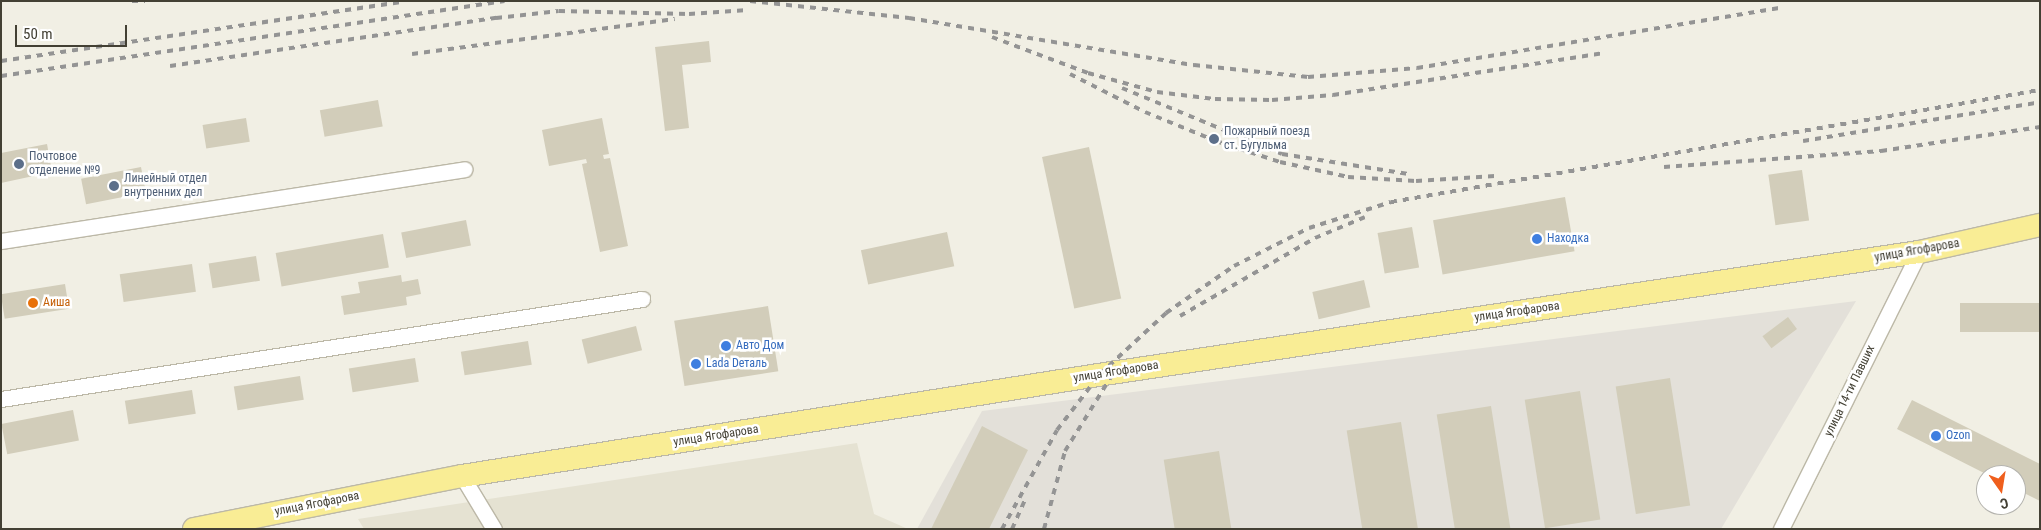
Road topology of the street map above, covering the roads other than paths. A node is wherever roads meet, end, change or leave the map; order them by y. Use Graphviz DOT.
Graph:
graph roads {
  1 [pos="464,169"];
  2 [pos="2040,225"];
  3 [pos="1,242"];
  4 [pos="1920,252"];
  5 [pos="642,299"];
  6 [pos="1,399"];
  7 [pos="462,476"];
  8 [pos="194,529"];
  9 [pos="494,529"];
  10 [pos="1782,529"];
  1 -- 3 [label="street"];
  2 -- 4 [label="main road, улица Ягофарова"];
  4 -- 7 [label="main road, улица Ягофарова"];
  4 -- 10 [label="street, улица 14-ти Павших"];
  5 -- 6 [label="street"];
  7 -- 8 [label="main road, улица Ягофарова"];
  7 -- 9 [label="street"];
}
